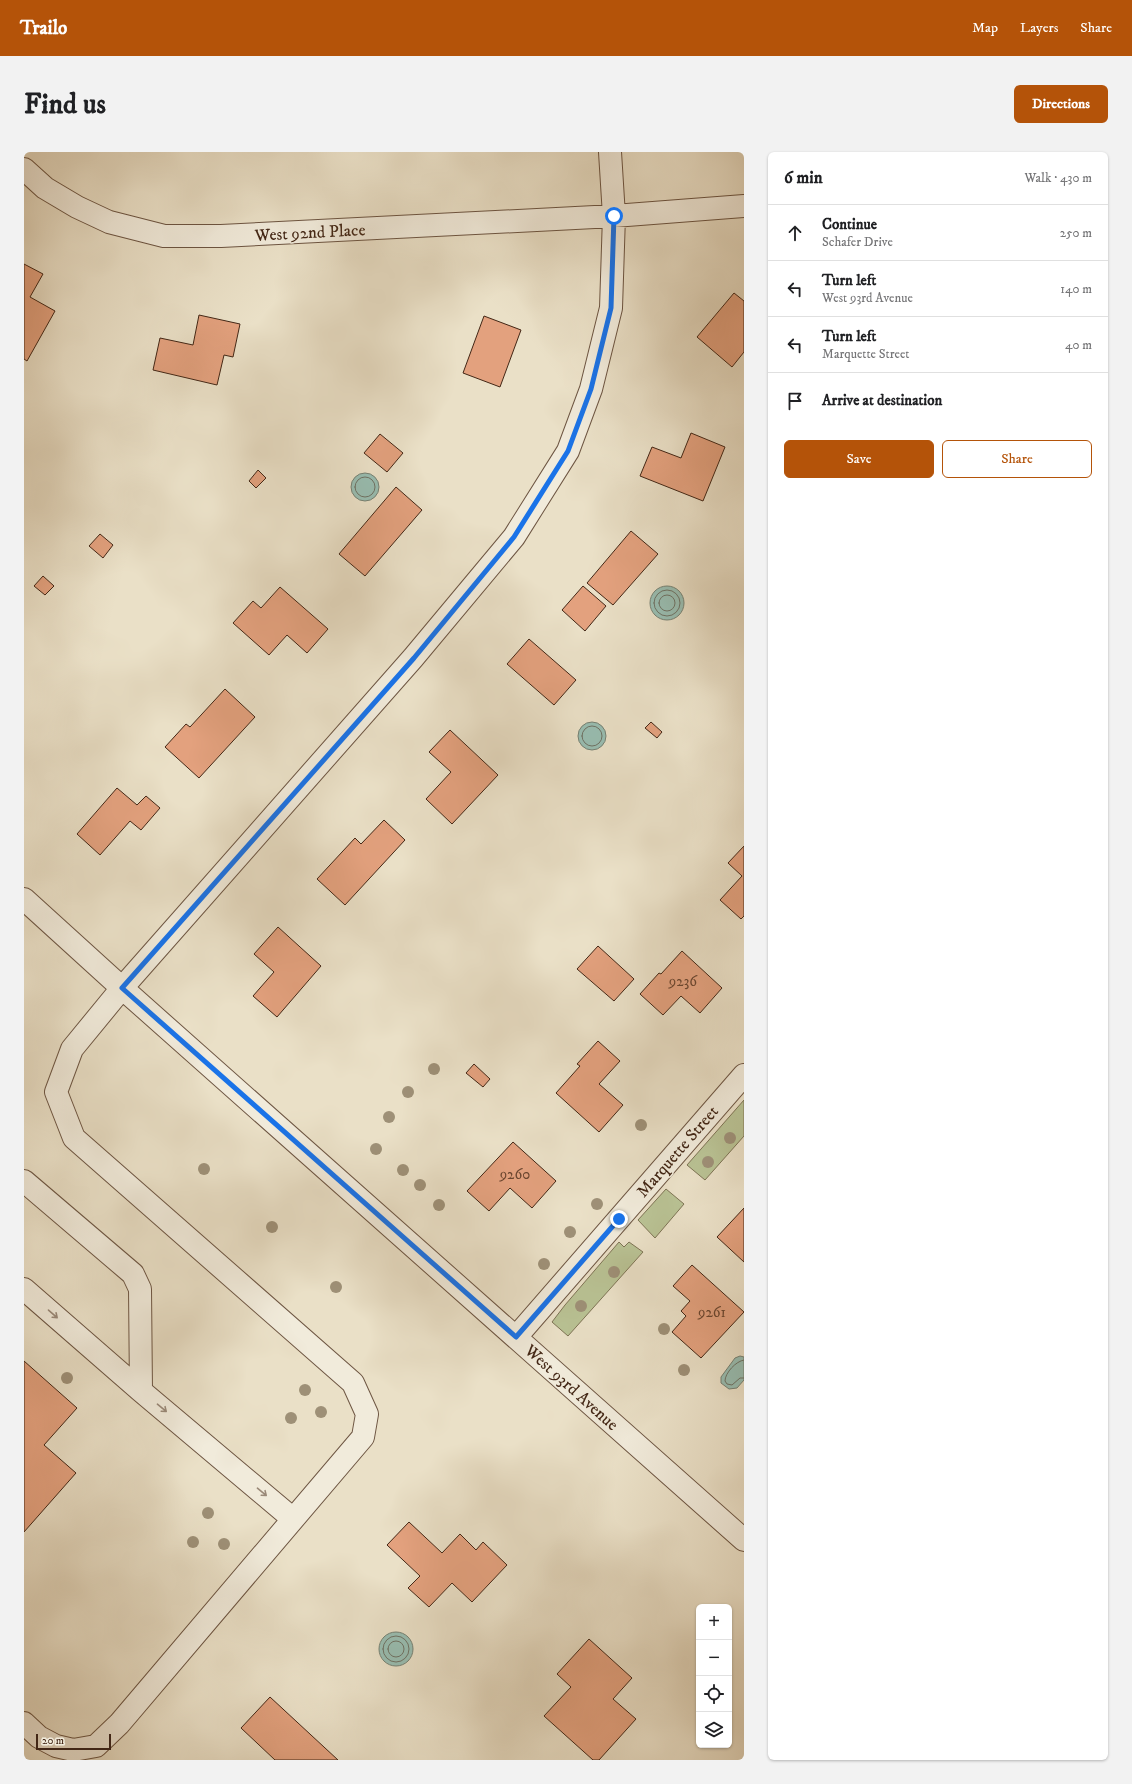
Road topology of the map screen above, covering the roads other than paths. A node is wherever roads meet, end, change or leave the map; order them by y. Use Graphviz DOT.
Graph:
graph roads {
  1 [pos="610,152"];
  2 [pos="24,169"];
  3 [pos="744,206"];
  4 [pos="614,216"];
  5 [pos="24,899"];
  6 [pos="122,988"];
  7 [pos="744,1075"];
  8 [pos="24,1181"];
  9 [pos="24,1289"];
  10 [pos="516,1337"];
  11 [pos="142,1391"];
  12 [pos="293,1519"];
  13 [pos="744,1540"];
  14 [pos="24,1724"];
  1 -- 4 [label="street"];
  2 -- 4 [label="street, West 92nd Place"];
  3 -- 4 [label="street, West 92nd Place"];
  4 -- 6 [label="street"];
  5 -- 6 [label="street, West 93rd Avenue"];
  6 -- 10 [label="street, West 93rd Avenue"];
  6 -- 12 [label="street"];
  7 -- 10 [label="street, Marquette Street"];
  8 -- 11 [label="street"];
  9 -- 11 [label="street, one-way"];
  10 -- 13 [label="street, West 93rd Avenue"];
  11 -- 12 [label="street, one-way"];
  12 -- 14 [label="street"];
}
